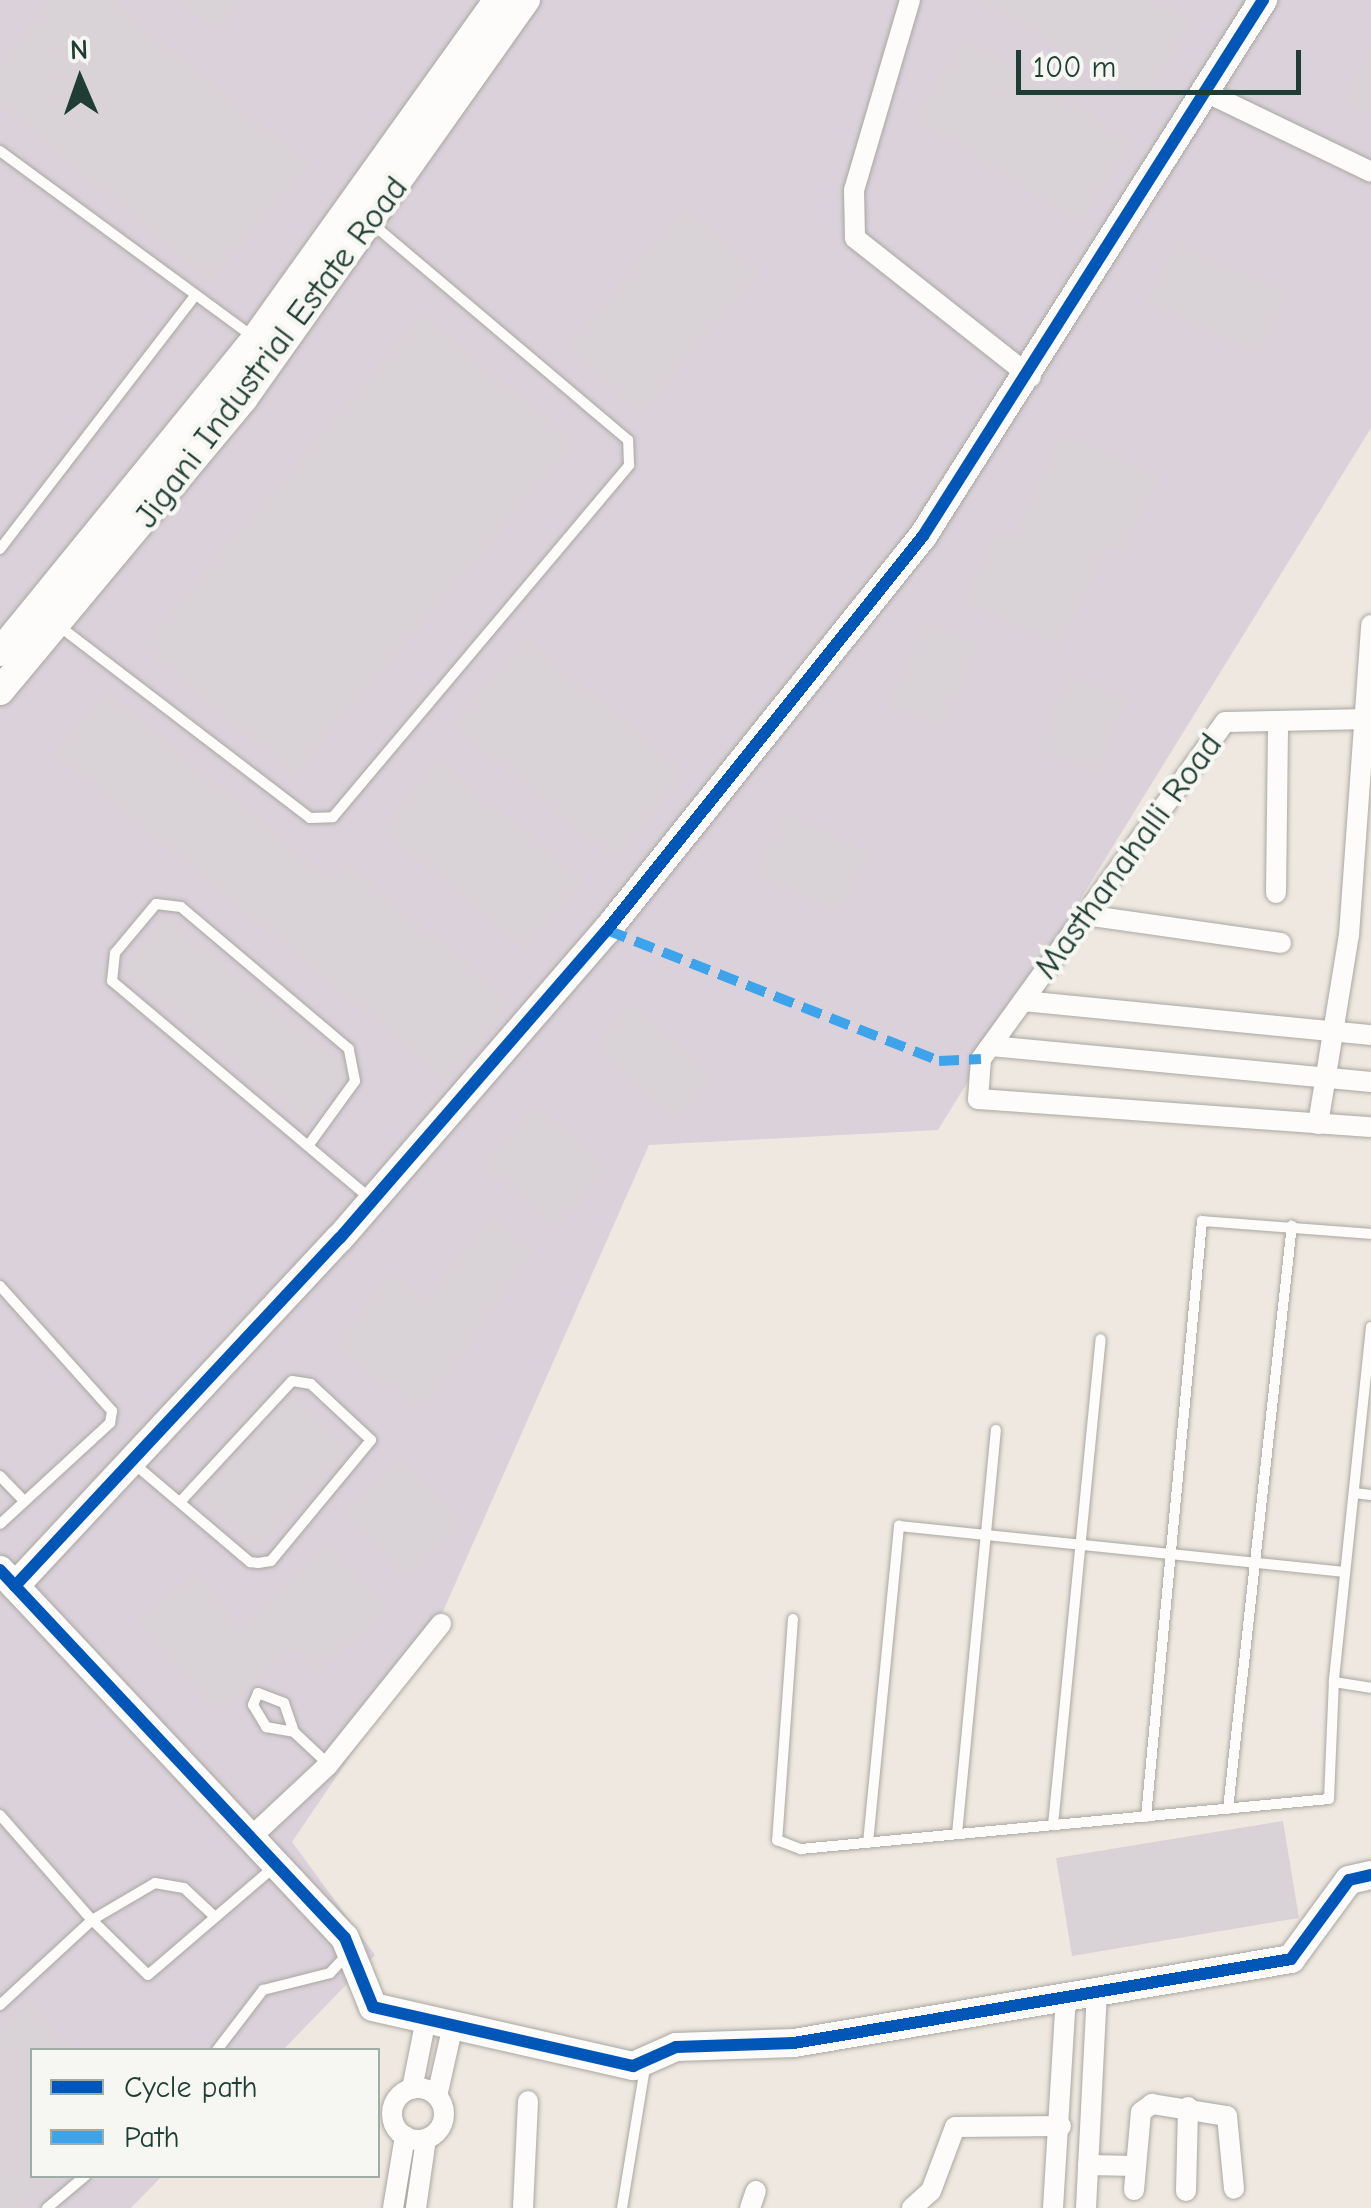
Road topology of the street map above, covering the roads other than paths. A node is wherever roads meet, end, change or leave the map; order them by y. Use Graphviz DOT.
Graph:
graph roads {
  1 [pos="498,0"];
  2 [pos="526,0"];
  3 [pos="910,0"];
  4 [pos="1264,0"];
  5 [pos="1210,94"];
  6 [pos="0,151"];
  7 [pos="1371,172"];
  8 [pos="372,224"];
  9 [pos="194,297"];
  10 [pos="256,339"];
  11 [pos="1031,377"];
  12 [pos="0,549"];
  13 [pos="1371,625"];
  14 [pos="59,626"];
  15 [pos="0,652"];
  16 [pos="0,691"];
  17 [pos="1365,719"];
  18 [pos="1278,721"];
  19 [pos="1276,893"];
  20 [pos="1085,915"];
  21 [pos="1281,943"];
  22 [pos="1023,1001"];
  23 [pos="1331,1030"];
  24 [pos="1371,1034"];
  25 [pos="986,1052"];
  26 [pos="1324,1077"];
  27 [pos="1371,1082"];
  28 [pos="1318,1124"];
  29 [pos="1371,1127"];
  30 [pos="308,1146"];
  31 [pos="372,1200"];
  32 [pos="1292,1225"];
  33 [pos="1371,1234"];
  34 [pos="0,1286"];
  35 [pos="1371,1326"];
  36 [pos="1102,1339"];
  37 [pos="1369,1361"];
  38 [pos="996,1430"];
  39 [pos="132,1461"];
  40 [pos="0,1476"];
  41 [pos="1354,1493"];
  42 [pos="1371,1495"];
  43 [pos="24,1501"];
  44 [pos="180,1502"];
  45 [pos="0,1524"];
  46 [pos="986,1535"];
  47 [pos="1081,1544"];
  48 [pos="1167,1554"];
  49 [pos="1256,1563"];
  50 [pos="1345,1572"];
  51 [pos="8,1578"];
  52 [pos="794,1619"];
  53 [pos="441,1624"];
  54 [pos="1334,1682"];
  55 [pos="1371,1688"];
  56 [pos="294,1732"];
  57 [pos="328,1765"];
  58 [pos="1228,1809"];
  59 [pos="0,1816"];
  60 [pos="1146,1816"];
  61 [pos="1053,1826"];
  62 [pos="956,1834"];
  63 [pos="249,1839"];
  64 [pos="868,1843"];
  65 [pos="275,1867"];
  66 [pos="1371,1875"];
  67 [pos="215,1918"];
  68 [pos="92,1920"];
  69 [pos="348,1954"];
  70 [pos="1097,1992"];
  71 [pos="1066,1998"];
  72 [pos="0,2005"];
  73 [pos="440,2022"];
  74 [pos="219,2048"];
  75 [pos="646,2056"];
  76 [pos="412,2089"];
  77 [pos="437,2096"];
  78 [pos="528,2101"];
  79 [pos="1188,2107"];
  80 [pos="1090,2111"];
  81 [pos="1062,2119"];
  82 [pos="416,2138"];
  83 [pos="1088,2165"];
  84 [pos="1136,2166"];
  85 [pos="83,2178"];
  86 [pos="1234,2188"];
  87 [pos="1134,2190"];
  88 [pos="1186,2191"];
  89 [pos="47,2208"];
  90 [pos="393,2208"];
  91 [pos="416,2208"];
  92 [pos="522,2208"];
  93 [pos="622,2208"];
  94 [pos="912,2208"];
  95 [pos="1053,2208"];
  96 [pos="1086,2208"];
  1 -- 10 [label="street, Jigani Industrial Estate Road"];
  2 -- 8 [label="street, Jigani Industrial Estate Road"];
  3 -- 11 [label="street"];
  4 -- 5 [label="street"];
  5 -- 7 [label="street"];
  5 -- 11 [label="street"];
  6 -- 9 [label="lane"];
  8 -- 14 [label="street, Jigani Industrial Estate Road"];
  8 -- 14 [label="lane"];
  9 -- 10 [label="lane"];
  9 -- 12 [label="lane"];
  10 -- 15 [label="street, Jigani Industrial Estate Road"];
  11 -- 31 [label="street"];
  13 -- 17 [label="street"];
  14 -- 16 [label="street, Jigani Industrial Estate Road"];
  17 -- 18 [label="street, Masthanahalli Road"];
  17 -- 23 [label="street"];
  18 -- 19 [label="street"];
  18 -- 20 [label="street, Masthanahalli Road"];
  20 -- 21 [label="street"];
  20 -- 22 [label="street, Masthanahalli Road"];
  22 -- 23 [label="street"];
  22 -- 25 [label="street, Masthanahalli Road"];
  23 -- 24 [label="street"];
  23 -- 26 [label="street"];
  25 -- 26 [label="street"];
  25 -- 28 [label="street"];
  26 -- 27 [label="street"];
  26 -- 28 [label="street"];
  28 -- 29 [label="street"];
  30 -- 30 [label="lane"];
  30 -- 31 [label="lane"];
  31 -- 39 [label="street"];
  32 -- 33 [label="lane"];
  32 -- 48 [label="lane"];
  32 -- 49 [label="lane"];
  34 -- 43 [label="lane"];
  35 -- 37 [label="lane"];
  36 -- 47 [label="lane"];
  37 -- 41 [label="lane"];
  38 -- 46 [label="lane"];
  39 -- 44 [label="lane"];
  39 -- 51 [label="street"];
  40 -- 43 [label="lane"];
  41 -- 42 [label="lane"];
  41 -- 50 [label="lane"];
  43 -- 45 [label="lane"];
  44 -- 44 [label="lane"];
  46 -- 47 [label="lane"];
  46 -- 62 [label="lane"];
  46 -- 64 [label="lane"];
  47 -- 48 [label="lane"];
  47 -- 61 [label="lane"];
  48 -- 49 [label="lane"];
  48 -- 60 [label="lane"];
  49 -- 50 [label="lane"];
  49 -- 58 [label="lane"];
  50 -- 54 [label="lane"];
  51 -- 63 [label="street"];
  52 -- 64 [label="lane"];
  53 -- 57 [label="street"];
  54 -- 55 [label="lane"];
  54 -- 58 [label="lane"];
  56 -- 56 [label="lane"];
  56 -- 57 [label="lane"];
  57 -- 63 [label="street"];
  58 -- 60 [label="lane"];
  59 -- 68 [label="lane"];
  60 -- 61 [label="lane"];
  61 -- 62 [label="lane"];
  62 -- 64 [label="lane"];
  63 -- 65 [label="street"];
  65 -- 67 [label="lane"];
  65 -- 69 [label="street"];
  66 -- 70 [label="street"];
  67 -- 68 [label="lane"];
  67 -- 68 [label="lane"];
  68 -- 72 [label="lane"];
  69 -- 73 [label="street"];
  69 -- 74 [label="lane"];
  70 -- 71 [label="street"];
  70 -- 80 [label="street"];
  71 -- 75 [label="street"];
  71 -- 81 [label="street"];
  73 -- 75 [label="street"];
  73 -- 76 [label="street"];
  73 -- 77 [label="street"];
  75 -- 93 [label="lane"];
  76 -- 77 [label="street"];
  76 -- 82 [label="street"];
  77 -- 82 [label="street"];
  78 -- 92 [label="street"];
  79 -- 84 [label="street"];
  79 -- 86 [label="street"];
  79 -- 88 [label="street"];
  80 -- 81 [label="street"];
  80 -- 83 [label="street"];
  81 -- 94 [label="street"];
  81 -- 95 [label="street"];
  82 -- 90 [label="street"];
  82 -- 91 [label="street"];
  83 -- 84 [label="street"];
  83 -- 96 [label="street"];
  84 -- 87 [label="street"];
  85 -- 89 [label="lane"];
}
